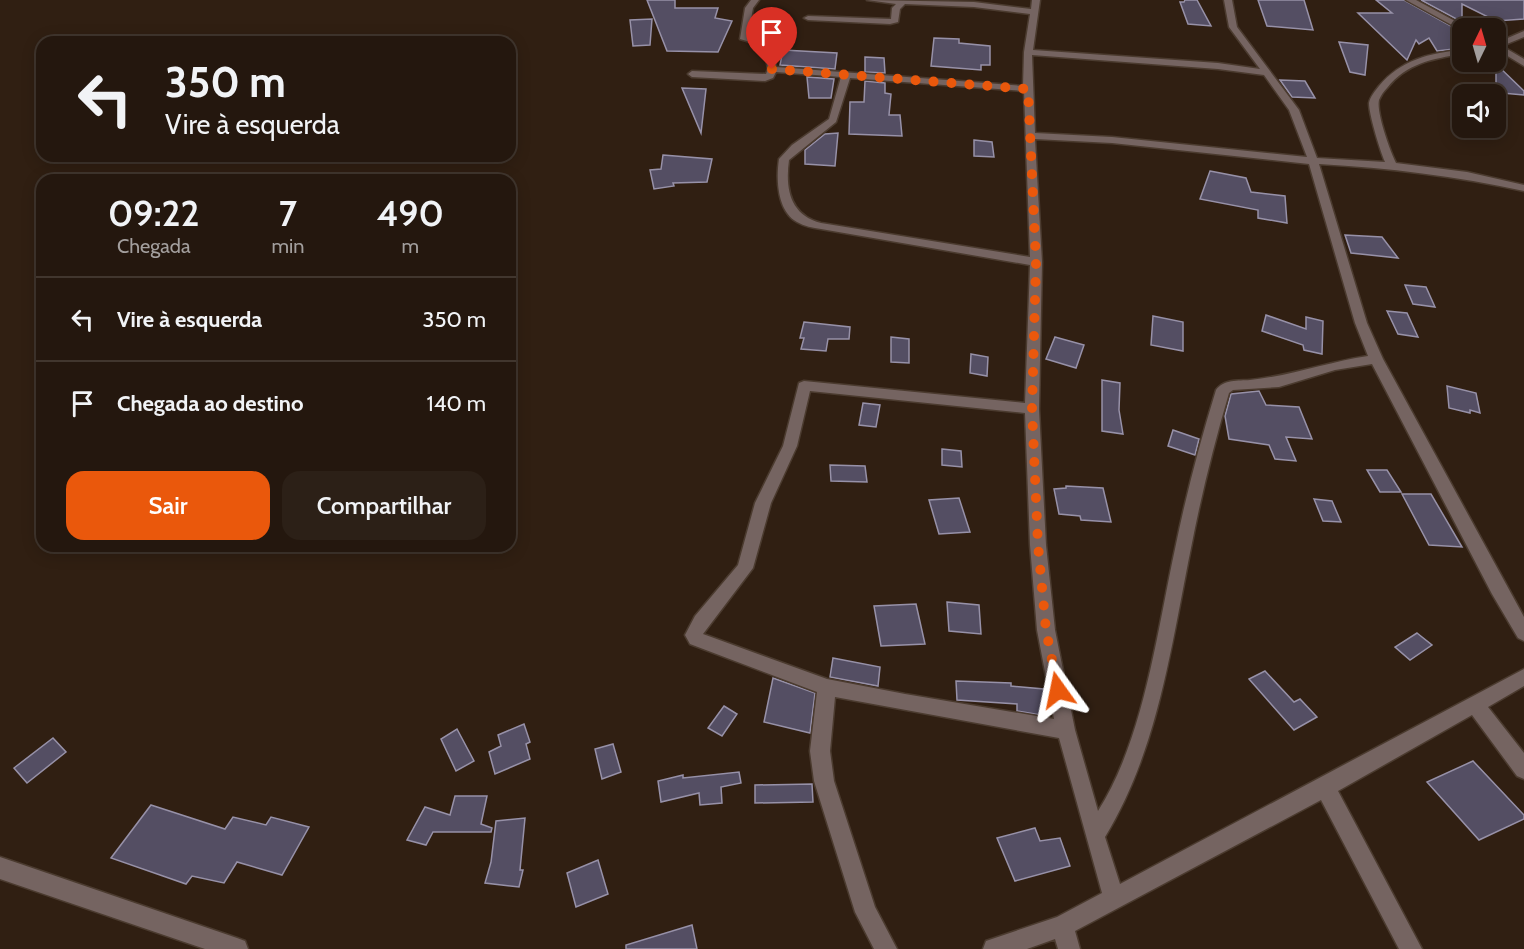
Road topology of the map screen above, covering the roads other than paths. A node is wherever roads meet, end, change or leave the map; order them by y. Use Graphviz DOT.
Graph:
graph roads {
  1 [pos="755,0"];
  2 [pos="871,0"];
  3 [pos="1228,0"];
  4 [pos="1410,0"];
  5 [pos="902,3"];
  6 [pos="1035,6"];
  7 [pos="808,18"];
  8 [pos="1452,22"];
  9 [pos="1524,33"];
  10 [pos="1506,42"];
  11 [pos="1028,51"];
  12 [pos="1506,51"];
  13 [pos="1452,53"];
  14 [pos="1524,63"];
  15 [pos="772,69"];
  16 [pos="1268,73"];
  17 [pos="692,74"];
  18 [pos="846,75"];
  19 [pos="1028,89"];
  20 [pos="1029,136"];
  21 [pos="1313,160"];
  22 [pos="1387,165"];
  23 [pos="1524,188"];
  24 [pos="1036,262"];
  25 [pos="1376,358"];
  26 [pos="1032,409"];
  27 [pos="1524,633"];
  28 [pos="1524,677"];
  29 [pos="827,687"];
  30 [pos="1474,704"];
  31 [pos="1066,730"];
  32 [pos="1524,769"];
  33 [pos="1325,787"];
  34 [pos="1094,836"];
  35 [pos="0,868"];
  36 [pos="1114,898"];
  37 [pos="1062,926"];
  38 [pos="237,949"];
  39 [pos="886,949"];
  40 [pos="994,949"];
  41 [pos="1069,949"];
  42 [pos="1411,949"];
  1 -- 15 [label="street"];
  2 -- 5 [label="street"];
  3 -- 16 [label="street"];
  4 -- 8 [label="street"];
  5 -- 6 [label="street"];
  5 -- 7 [label="street"];
  6 -- 11 [label="street"];
  9 -- 10 [label="street"];
  11 -- 16 [label="street"];
  11 -- 19 [label="street"];
  12 -- 14 [label="street"];
  13 -- 22 [label="street"];
  15 -- 17 [label="street"];
  15 -- 18 [label="street"];
  16 -- 21 [label="street"];
  18 -- 19 [label="street"];
  18 -- 24 [label="street"];
  19 -- 20 [label="street"];
  20 -- 21 [label="street"];
  20 -- 24 [label="street"];
  21 -- 22 [label="street"];
  21 -- 25 [label="street"];
  22 -- 23 [label="street"];
  24 -- 26 [label="street"];
  25 -- 27 [label="street"];
  25 -- 34 [label="street"];
  26 -- 29 [label="street"];
  26 -- 31 [label="street"];
  28 -- 30 [label="street"];
  29 -- 31 [label="street"];
  29 -- 39 [label="street"];
  30 -- 32 [label="street"];
  30 -- 33 [label="street"];
  31 -- 34 [label="street"];
  33 -- 36 [label="street"];
  33 -- 42 [label="street"];
  34 -- 36 [label="street"];
  35 -- 38 [label="street"];
  36 -- 37 [label="street"];
  37 -- 40 [label="street"];
  37 -- 41 [label="street"];
}
